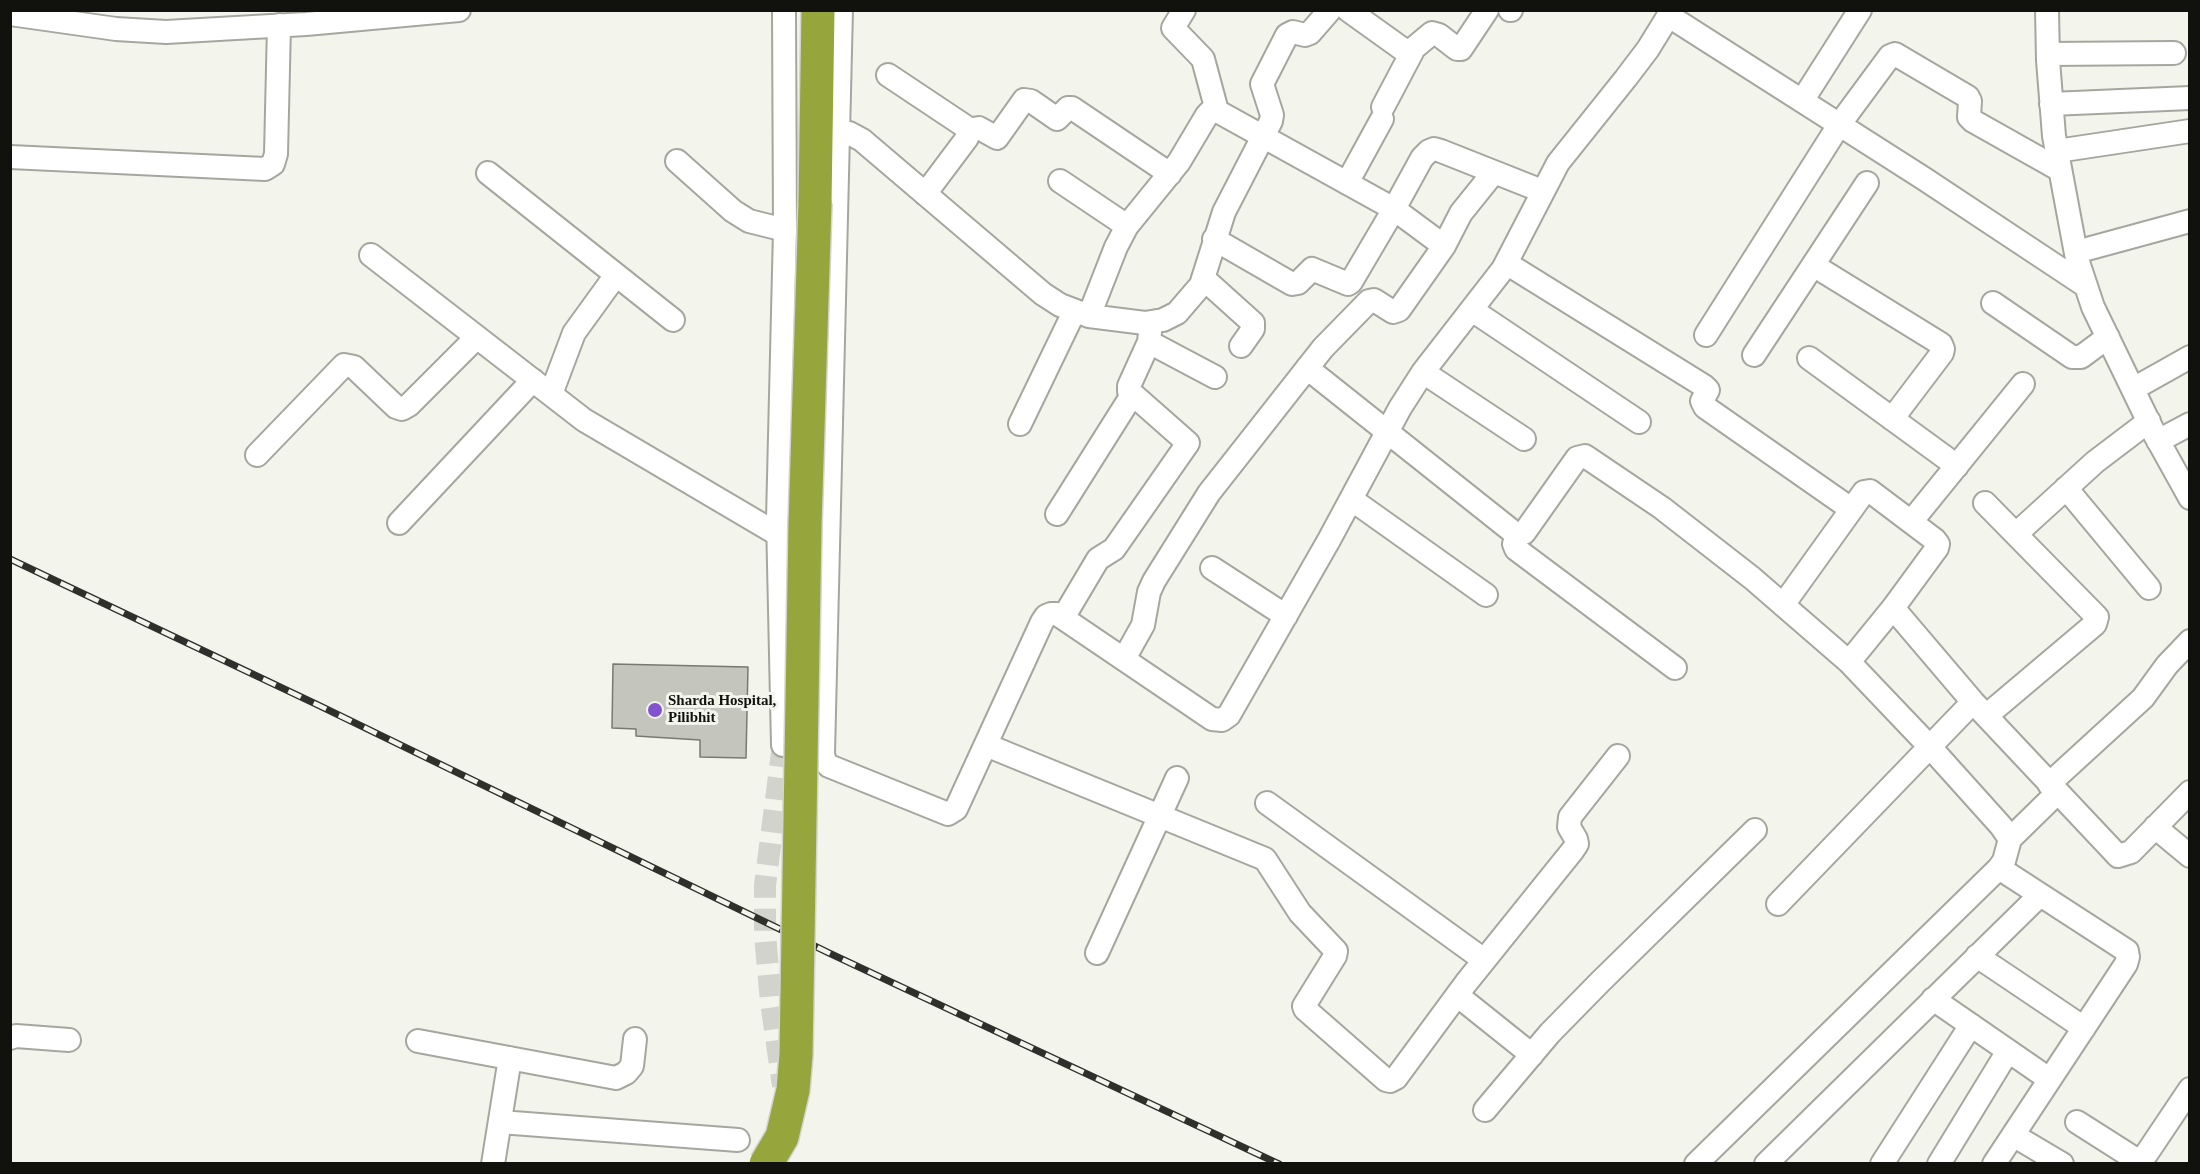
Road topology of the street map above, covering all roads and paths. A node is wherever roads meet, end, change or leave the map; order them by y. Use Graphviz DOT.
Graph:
graph roads {
  1 [pos="459,10"];
  2 [pos="784,10"];
  3 [pos="818,10"];
  4 [pos="841,10"];
  5 [pos="1184,10"];
  6 [pos="1330,10"];
  7 [pos="1348,10"];
  8 [pos="1487,10"];
  9 [pos="1860,10"];
  10 [pos="2047,10"];
  11 [pos="1671,13"];
  12 [pos="10,14"];
  13 [pos="306,17"];
  14 [pos="185,21"];
  15 [pos="279,25"];
  16 [pos="1412,52"];
  17 [pos="2174,53"];
  18 [pos="2048,54"];
  19 [pos="888,75"];
  20 [pos="2190,98"];
  21 [pos="1802,101"];
  22 [pos="2051,104"];
  23 [pos="1217,111"];
  24 [pos="1839,125"];
  25 [pos="967,130"];
  26 [pos="839,131"];
  27 [pos="2190,131"];
  28 [pos="1263,138"];
  29 [pos="10,157"];
  30 [pos="2059,160"];
  31 [pos="676,161"];
  32 [pos="1494,172"];
  33 [pos="488,173"];
  34 [pos="1170,174"];
  35 [pos="1060,181"];
  36 [pos="1347,183"];
  37 [pos="1867,183"];
  38 [pos="1542,191"];
  39 [pos="925,194"];
  40 [pos="1394,209"];
  41 [pos="2190,221"];
  42 [pos="1127,226"];
  43 [pos="785,230"];
  44 [pos="1214,239"];
  45 [pos="1444,246"];
  46 [pos="2076,252"];
  47 [pos="371,255"];
  48 [pos="1506,263"];
  49 [pos="1813,266"];
  50 [pos="616,275"];
  51 [pos="1203,278"];
  52 [pos="2086,286"];
  53 [pos="1993,303"];
  54 [pos="1472,310"];
  55 [pos="1081,314"];
  56 [pos="673,321"];
  57 [pos="1150,332"];
  58 [pos="1706,335"];
  59 [pos="477,337"];
  60 [pos="2108,337"];
  61 [pos="1241,346"];
  62 [pos="1754,355"];
  63 [pos="2190,357"];
  64 [pos="1809,358"];
  65 [pos="1307,368"];
  66 [pos="1424,372"];
  67 [pos="1215,377"];
  68 [pos="533,380"];
  69 [pos="2023,384"];
  70 [pos="2133,389"];
  71 [pos="551,394"];
  72 [pos="1132,395"];
  73 [pos="1892,419"];
  74 [pos="1639,422"];
  75 [pos="1020,424"];
  76 [pos="2190,424"];
  77 [pos="2153,431"];
  78 [pos="1387,433"];
  79 [pos="1524,439"];
  80 [pos="257,455"];
  81 [pos="1957,466"];
  82 [pos="2066,488"];
  83 [pos="2190,498"];
  84 [pos="1351,499"];
  85 [pos="1985,503"];
  86 [pos="1851,509"];
  87 [pos="1057,514"];
  88 [pos="1911,522"];
  89 [pos="399,523"];
  90 [pos="2016,534"];
  91 [pos="779,535"];
  92 [pos="1517,535"];
  93 [pos="1212,568"];
  94 [pos="2149,588"];
  95 [pos="1486,595"];
  96 [pos="1783,605"];
  97 [pos="1893,608"];
  98 [pos="1286,616"];
  99 [pos="1063,618"];
  100 [pos="2190,641"];
  101 [pos="1124,659"];
  102 [pos="1849,662"];
  103 [pos="1675,669"];
  104 [pos="1980,709"];
  105 [pos="783,745"];
  106 [pos="986,745"];
  107 [pos="1930,747"];
  108 [pos="1618,756"];
  109 [pos="1177,778"];
  110 [pos="2053,788"];
  111 [pos="2190,792"];
  112 [pos="1267,802"];
  113 [pos="1159,817"];
  114 [pos="2155,827"];
  115 [pos="1755,830"];
  116 [pos="2010,838"];
  117 [pos="2190,856"];
  118 [pos="1999,868"];
  119 [pos="2040,895"];
  120 [pos="1778,904"];
  121 [pos="1096,953"];
  122 [pos="1977,956"];
  123 [pos="1484,960"];
  124 [pos="1457,995"];
  125 [pos="1933,999"];
  126 [pos="1971,1025"];
  127 [pos="2084,1028"];
  128 [pos="10,1038"];
  129 [pos="635,1039"];
  130 [pos="69,1040"];
  131 [pos="418,1041"];
  132 [pos="2008,1051"];
  133 [pos="1532,1055"];
  134 [pos="510,1058"];
  135 [pos="2049,1079"];
  136 [pos="2190,1089"];
  137 [pos="784,1090"];
  138 [pos="1485,1110"];
  139 [pos="500,1122"];
  140 [pos="2077,1122"];
  141 [pos="2013,1135"];
  142 [pos="738,1140"];
  143 [pos="2142,1163"];
  144 [pos="493,1164"];
  145 [pos="766,1164"];
  146 [pos="786,1164"];
  147 [pos="1696,1164"];
  148 [pos="1766,1164"];
  149 [pos="1882,1164"];
  150 [pos="1939,1164"];
  151 [pos="1995,1164"];
  152 [pos="2062,1164"];
  1 -- 13 [label="street"];
  2 -- 43 [label="street"];
  3 -- 145 [label="highway, bridge"];
  4 -- 26 [label="street"];
  5 -- 23 [label="street"];
  6 -- 28 [label="street"];
  7 -- 16 [label="street"];
  8 -- 16 [label="street"];
  9 -- 21 [label="street"];
  10 -- 18 [label="street"];
  11 -- 21 [label="street"];
  11 -- 38 [label="street"];
  12 -- 14 [label="street"];
  13 -- 15 [label="street"];
  14 -- 15 [label="street"];
  15 -- 29 [label="street"];
  16 -- 36 [label="street"];
  17 -- 18 [label="street"];
  18 -- 22 [label="street"];
  19 -- 25 [label="street"];
  20 -- 22 [label="street"];
  21 -- 24 [label="street"];
  22 -- 30 [label="street"];
  23 -- 28 [label="street"];
  23 -- 34 [label="street"];
  24 -- 30 [label="street"];
  24 -- 52 [label="street"];
  24 -- 58 [label="street"];
  25 -- 34 [label="street"];
  25 -- 39 [label="street"];
  26 -- 39 [label="street"];
  26 -- 106 [label="street"];
  27 -- 30 [label="street"];
  28 -- 36 [label="street"];
  28 -- 44 [label="street"];
  30 -- 46 [label="street"];
  31 -- 43 [label="street"];
  32 -- 38 [label="street"];
  32 -- 40 [label="street"];
  32 -- 45 [label="street"];
  33 -- 50 [label="street"];
  34 -- 42 [label="street"];
  35 -- 42 [label="street"];
  36 -- 40 [label="street"];
  37 -- 49 [label="street"];
  38 -- 48 [label="street"];
  39 -- 55 [label="street"];
  40 -- 44 [label="street"];
  40 -- 45 [label="street"];
  41 -- 46 [label="street"];
  42 -- 55 [label="street"];
  43 -- 91 [label="street"];
  44 -- 51 [label="street"];
  45 -- 65 [label="street"];
  46 -- 52 [label="street"];
  47 -- 59 [label="street"];
  48 -- 54 [label="street"];
  48 -- 86 [label="street"];
  49 -- 62 [label="street"];
  49 -- 73 [label="street"];
  50 -- 56 [label="street"];
  50 -- 71 [label="street"];
  51 -- 57 [label="street"];
  51 -- 61 [label="street"];
  52 -- 60 [label="street"];
  53 -- 60 [label="street"];
  54 -- 66 [label="street"];
  54 -- 74 [label="street"];
  55 -- 57 [label="street"];
  55 -- 75 [label="street"];
  57 -- 67 [label="street"];
  57 -- 72 [label="street"];
  59 -- 68 [label="street"];
  59 -- 80 [label="street"];
  60 -- 70 [label="street"];
  63 -- 70 [label="street"];
  64 -- 73 [label="street"];
  65 -- 78 [label="street"];
  65 -- 101 [label="street"];
  66 -- 78 [label="street"];
  66 -- 79 [label="street"];
  68 -- 71 [label="street"];
  68 -- 89 [label="street"];
  69 -- 81 [label="street"];
  70 -- 77 [label="street"];
  71 -- 91 [label="street"];
  72 -- 87 [label="street"];
  72 -- 99 [label="street"];
  73 -- 81 [label="street"];
  76 -- 77 [label="street"];
  77 -- 82 [label="street"];
  77 -- 83 [label="street"];
  78 -- 84 [label="street"];
  78 -- 92 [label="street"];
  81 -- 88 [label="street"];
  82 -- 90 [label="street"];
  82 -- 94 [label="street"];
  84 -- 95 [label="street"];
  84 -- 98 [label="street"];
  85 -- 90 [label="street"];
  86 -- 88 [label="street"];
  86 -- 96 [label="street"];
  88 -- 97 [label="street"];
  90 -- 104 [label="street"];
  91 -- 105 [label="street"];
  92 -- 96 [label="street"];
  92 -- 103 [label="street"];
  93 -- 98 [label="street"];
  96 -- 102 [label="street"];
  97 -- 102 [label="street"];
  97 -- 104 [label="street"];
  98 -- 101 [label="street"];
  99 -- 101 [label="street"];
  99 -- 106 [label="street"];
  100 -- 110 [label="street"];
  102 -- 107 [label="street"];
  104 -- 107 [label="street"];
  104 -- 110 [label="street"];
  106 -- 113 [label="street"];
  107 -- 116 [label="street"];
  107 -- 120 [label="street"];
  108 -- 123 [label="street"];
  109 -- 113 [label="street"];
  110 -- 114 [label="street"];
  110 -- 116 [label="street"];
  111 -- 114 [label="street"];
  112 -- 123 [label="street"];
  113 -- 121 [label="street"];
  113 -- 124 [label="street"];
  114 -- 117 [label="street"];
  115 -- 133 [label="street"];
  116 -- 118 [label="street"];
  118 -- 119 [label="street"];
  118 -- 147 [label="street"];
  119 -- 122 [label="street"];
  119 -- 127 [label="street"];
  122 -- 125 [label="street"];
  122 -- 127 [label="street"];
  123 -- 124 [label="street"];
  124 -- 133 [label="street"];
  125 -- 126 [label="street"];
  125 -- 148 [label="street"];
  126 -- 132 [label="street"];
  126 -- 149 [label="street"];
  127 -- 135 [label="street"];
  128 -- 130 [label="street"];
  129 -- 134 [label="street"];
  131 -- 134 [label="street"];
  132 -- 135 [label="street"];
  132 -- 150 [label="street"];
  133 -- 138 [label="street"];
  134 -- 139 [label="street"];
  135 -- 141 [label="street"];
  136 -- 143 [label="street"];
  137 -- 146 [label="street"];
  139 -- 142 [label="street"];
  139 -- 144 [label="street"];
  140 -- 143 [label="street"];
  141 -- 151 [label="street"];
  141 -- 152 [label="street"];
}
